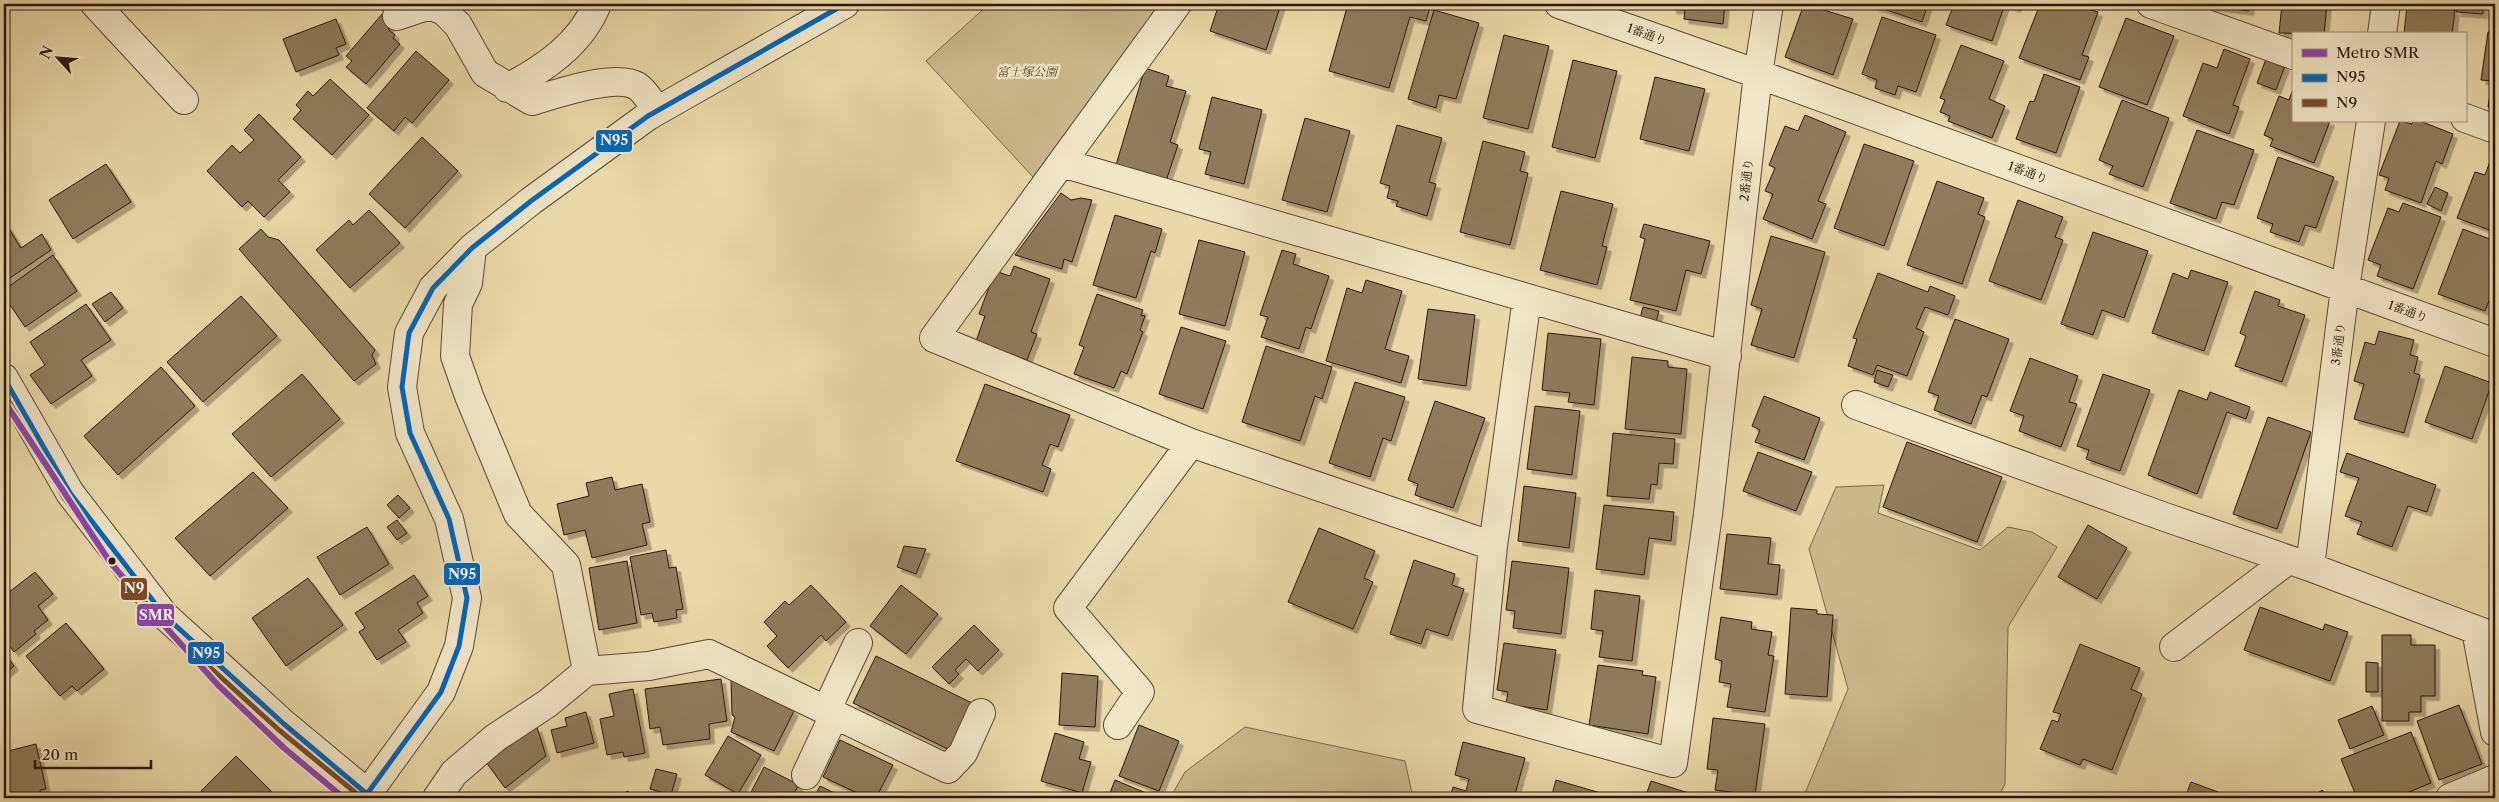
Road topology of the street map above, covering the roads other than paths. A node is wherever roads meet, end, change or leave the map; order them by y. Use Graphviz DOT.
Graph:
graph roads {
  1 [pos="94,4"];
  2 [pos="597,4"];
  3 [pos="844,4"];
  4 [pos="1177,4"];
  5 [pos="1769,4"];
  6 [pos="2386,4"];
  7 [pos="430,5"];
  8 [pos="1568,5"];
  9 [pos="2168,7"];
  10 [pos="397,16"];
  11 [pos="2382,32"];
  12 [pos="2292,55"];
  13 [pos="1758,74"];
  14 [pos="507,88"];
  15 [pos="184,100"];
  16 [pos="657,110"];
  17 [pos="2466,118"];
  18 [pos="2370,122"];
  19 [pos="2495,129"];
  20 [pos="1062,163"];
  21 [pos="472,248"];
  22 [pos="2345,288"];
  23 [pos="1527,298"];
  24 [pos="2495,343"];
  25 [pos="1727,356"];
  26 [pos="4,378"];
  27 [pos="1856,405"];
  28 [pos="1191,443"];
  29 [pos="1493,546"];
  30 [pos="2299,564"];
  31 [pos="2486,633"];
  32 [pos="858,643"];
  33 [pos="2174,647"];
  34 [pos="587,672"];
  35 [pos="830,713"];
  36 [pos="981,713"];
  37 [pos="1118,725"];
  38 [pos="2495,732"];
  39 [pos="806,775"];
  40 [pos="2495,779"];
  41 [pos="370,796"];
  42 [pos="437,798"];
  43 [pos="2450,798"];
  1 -- 15 [label="street"];
  2 -- 14 [label="street"];
  3 -- 16 [label="street"];
  4 -- 20 [label="street"];
  5 -- 13 [label="street, 2番通り"];
  6 -- 11 [label="street"];
  7 -- 10 [label="street"];
  7 -- 14 [label="street"];
  8 -- 13 [label="street, 1番通り"];
  9 -- 12 [label="street"];
  13 -- 22 [label="street, 1番通り"];
  13 -- 25 [label="street, 2番通り"];
  14 -- 16 [label="street"];
  16 -- 21 [label="street"];
  17 -- 19 [label="street"];
  18 -- 22 [label="street, 3番通り"];
  20 -- 23 [label="street"];
  20 -- 28 [label="street"];
  21 -- 34 [label="street"];
  21 -- 41 [label="street"];
  22 -- 24 [label="street, 1番通り"];
  22 -- 30 [label="street, 3番通り"];
  23 -- 25 [label="street"];
  23 -- 29 [label="street"];
  25 -- 29 [label="street, 2番通り"];
  26 -- 41 [label="street"];
  27 -- 30 [label="street"];
  28 -- 29 [label="street"];
  28 -- 37 [label="street"];
  30 -- 31 [label="street"];
  30 -- 33 [label="street"];
  31 -- 38 [label="street"];
  32 -- 35 [label="street"];
  34 -- 35 [label="street"];
  34 -- 42 [label="street"];
  35 -- 36 [label="street"];
  35 -- 39 [label="street"];
  40 -- 43 [label="street"];
}
